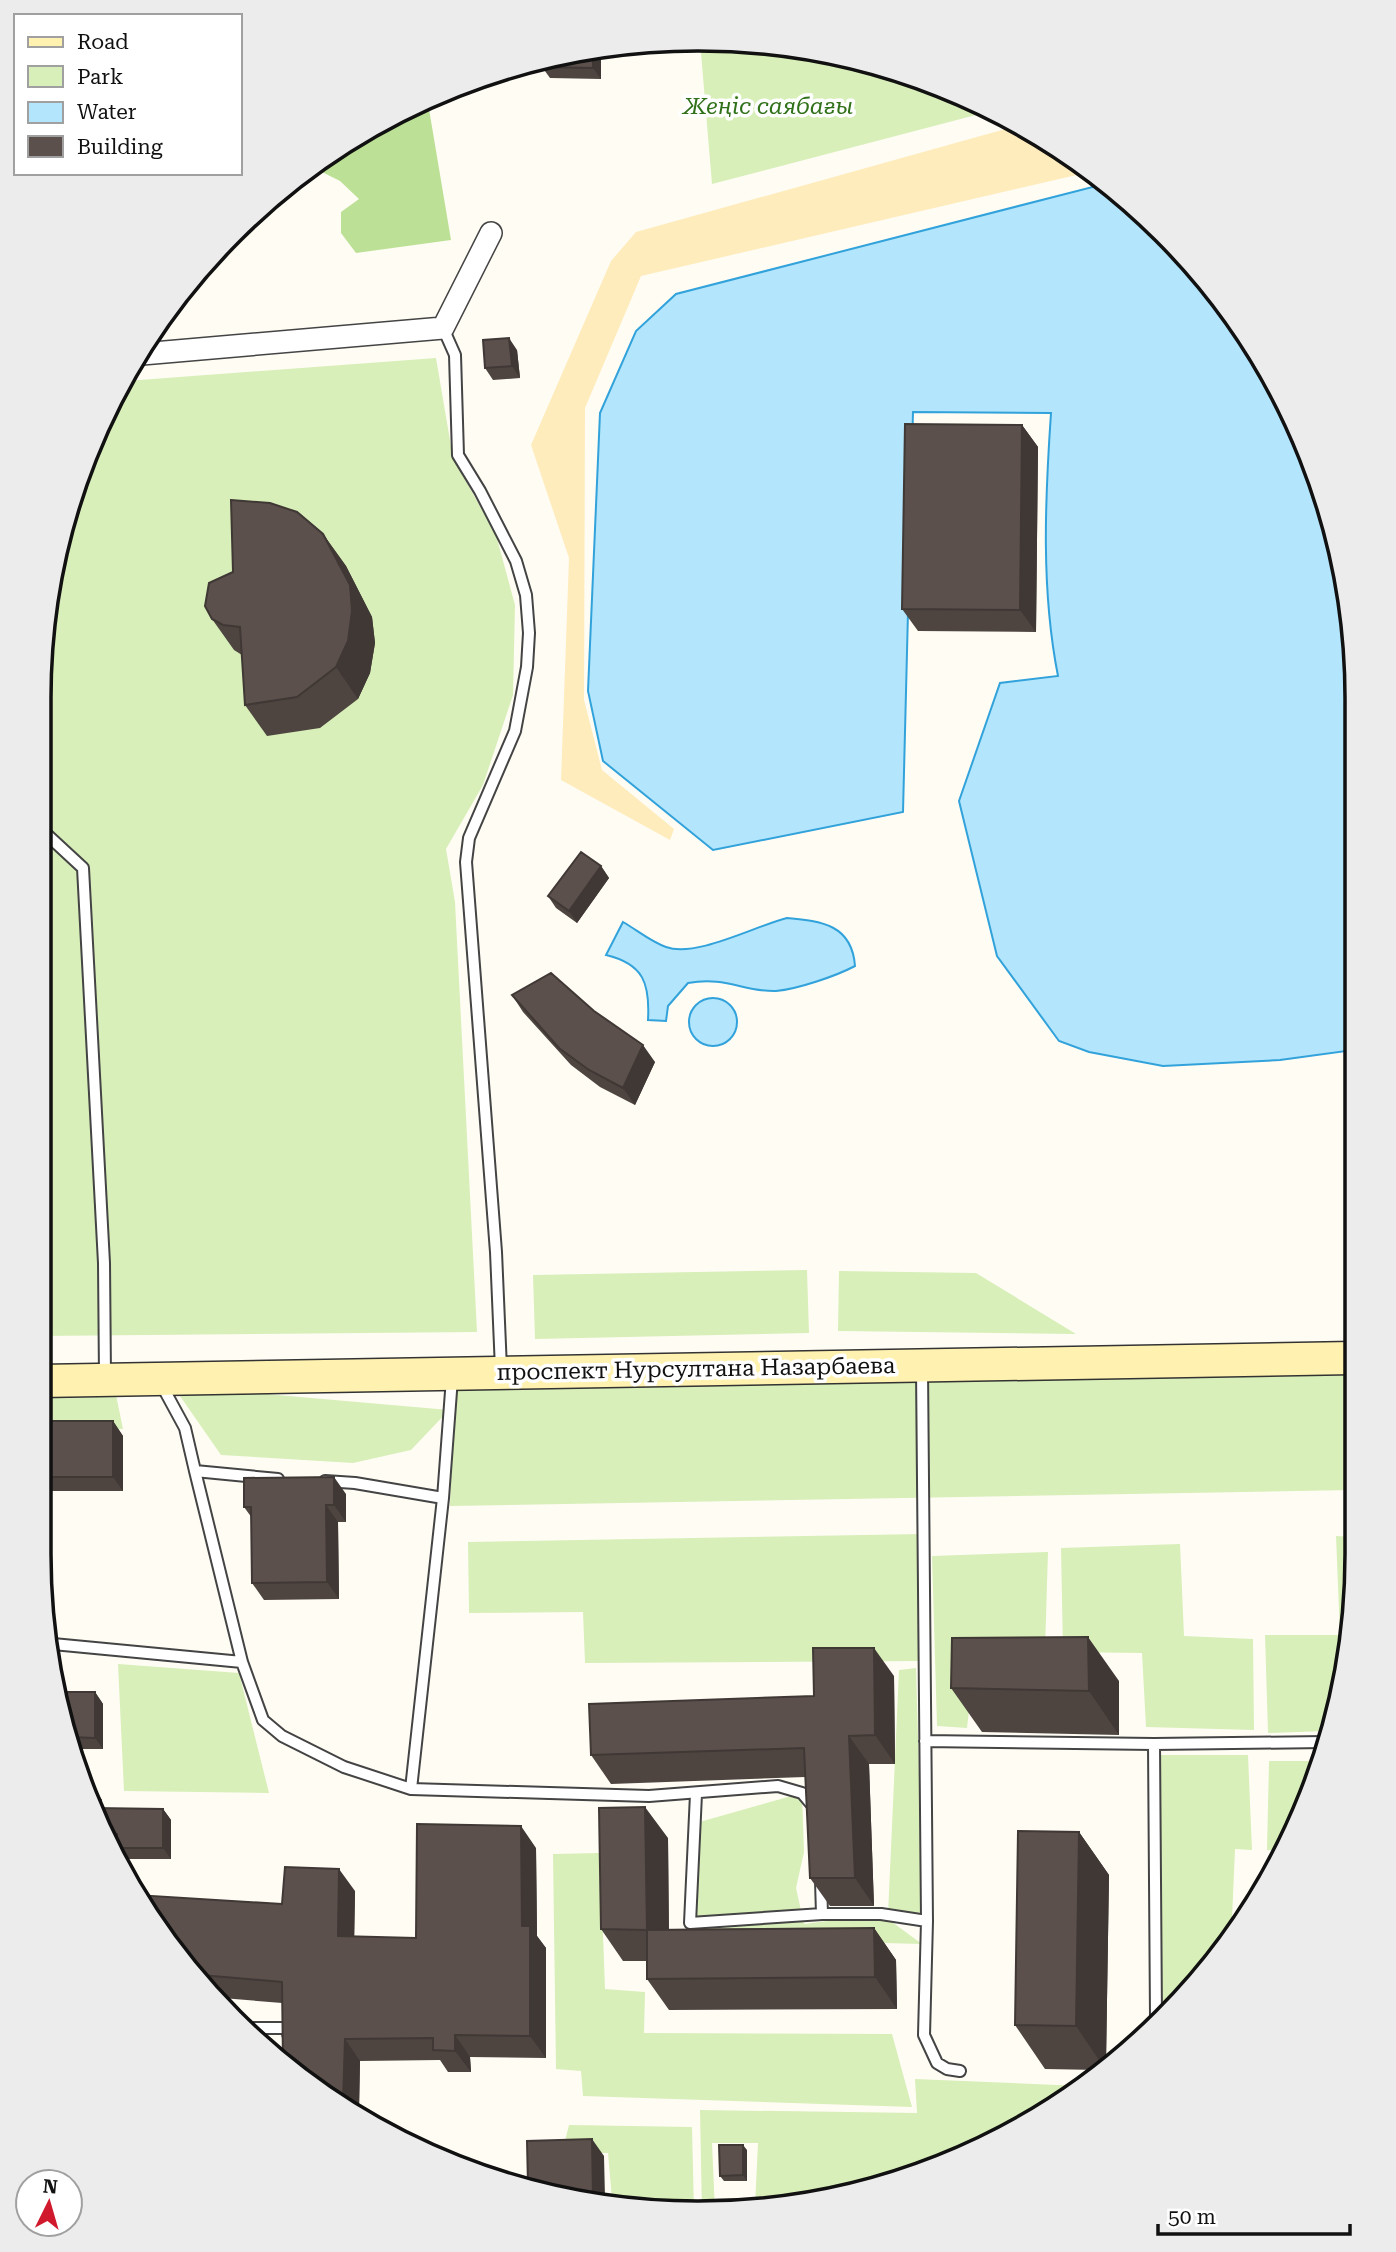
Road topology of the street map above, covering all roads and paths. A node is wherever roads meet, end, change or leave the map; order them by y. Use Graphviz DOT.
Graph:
graph roads {
  1 [pos="491,233"];
  2 [pos="443,328"];
  3 [pos="150,353"];
  4 [pos="51,838"];
  5 [pos="1345,1358"];
  6 [pos="922,1365"];
  7 [pos="501,1373"];
  8 [pos="453,1374"];
  9 [pos="159,1379"];
  10 [pos="105,1380"];
  11 [pos="51,1381"];
  12 [pos="195,1471"];
  13 [pos="289,1480"];
  14 [pos="315,1481"];
  15 [pos="443,1498"];
  16 [pos="57,1644"];
  17 [pos="242,1662"];
  18 [pos="925,1741"];
  19 [pos="1317,1742"];
  20 [pos="1154,1745"];
  21 [pos="411,1789"];
  22 [pos="696,1794"];
  23 [pos="817,1822"];
  24 [pos="821,1875"];
  25 [pos="822,1914"];
  26 [pos="927,1922"];
  27 [pos="1156,2012"];
  28 [pos="257,2028"];
  29 [pos="288,2042"];
  30 [pos="960,2071"];
  1 -- 2 [label="street"];
  2 -- 3 [label="street"];
  2 -- 7 [label="lane"];
  4 -- 10 [label="lane"];
  5 -- 6 [label="main road, проспект Нурсултана Назарбаева"];
  6 -- 7 [label="main road, проспект Нурсултана Назарбаева"];
  6 -- 18 [label="lane"];
  7 -- 8 [label="main road, проспект Нурсултана Назарбаева"];
  8 -- 9 [label="main road, проспект Нурсултана Назарбаева"];
  8 -- 15 [label="lane"];
  9 -- 10 [label="main road, проспект Нурсултана Назарбаева"];
  9 -- 12 [label="lane"];
  10 -- 11 [label="main road, проспект Нурсултана Назарбаева"];
  12 -- 13 [label="lane"];
  12 -- 17 [label="lane"];
  14 -- 15 [label="lane"];
  15 -- 21 [label="lane"];
  16 -- 17 [label="lane"];
  17 -- 21 [label="lane"];
  18 -- 20 [label="lane"];
  18 -- 26 [label="lane"];
  19 -- 20 [label="lane"];
  20 -- 27 [label="lane"];
  21 -- 22 [label="lane"];
  22 -- 23 [label="lane"];
  22 -- 25 [label="lane"];
  24 -- 25 [label="lane"];
  25 -- 26 [label="lane"];
  26 -- 30 [label="lane"];
  28 -- 29 [label="lane"];
}
